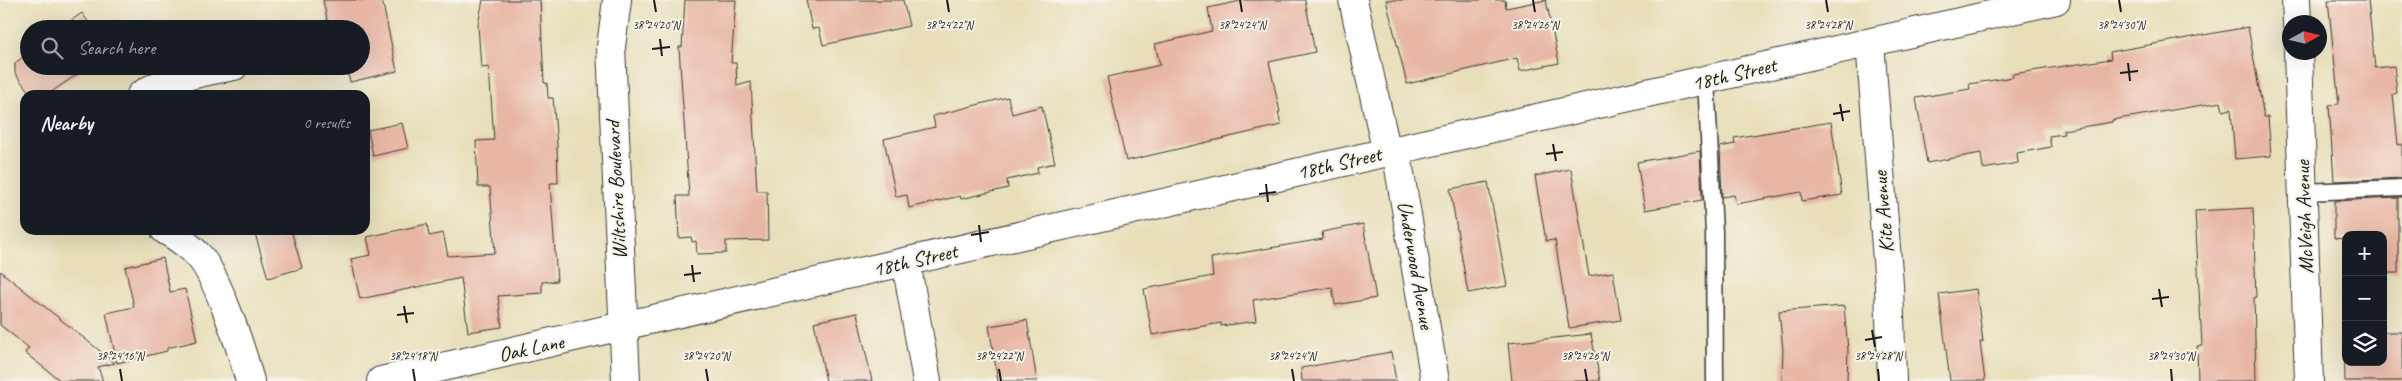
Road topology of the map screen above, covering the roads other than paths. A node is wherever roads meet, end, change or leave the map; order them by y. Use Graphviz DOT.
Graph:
graph roads {
  1 [pos="618,0"];
  2 [pos="1353,0"];
  3 [pos="2056,0"];
  4 [pos="2296,0"];
  5 [pos="2297,15"];
  6 [pos="1870,43"];
  7 [pos="2298,60"];
  8 [pos="193,75"];
  9 [pos="1706,80"];
  10 [pos="152,90"];
  11 [pos="1391,151"];
  12 [pos="2402,188"];
  13 [pos="2303,192"];
  14 [pos="173,235"];
  15 [pos="906,262"];
  16 [pos="623,328"];
  17 [pos="250,381"];
  18 [pos="381,381"];
  19 [pos="626,381"];
  20 [pos="927,381"];
  21 [pos="1435,381"];
  22 [pos="1715,381"];
  23 [pos="1892,381"];
  24 [pos="2309,381"];
  1 -- 16 [label="street, Wiltshire Boulevard"];
  2 -- 11 [label="street, Underwood Avenue"];
  3 -- 6 [label="street, 18th Street"];
  4 -- 5 [label="street"];
  6 -- 9 [label="street, 18th Street"];
  6 -- 23 [label="street, Kite Avenue"];
  7 -- 13 [label="street, McVeigh Avenue"];
  8 -- 10 [label="street"];
  9 -- 11 [label="street, 18th Street"];
  9 -- 22 [label="lane"];
  11 -- 15 [label="street, 18th Street"];
  11 -- 21 [label="street, Underwood Avenue"];
  12 -- 13 [label="lane"];
  13 -- 24 [label="street, McVeigh Avenue"];
  14 -- 17 [label="street"];
  15 -- 16 [label="street, 18th Street"];
  15 -- 20 [label="street"];
  16 -- 18 [label="street, Oak Lane"];
  16 -- 19 [label="street, Wiltshire Boulevard"];
}
